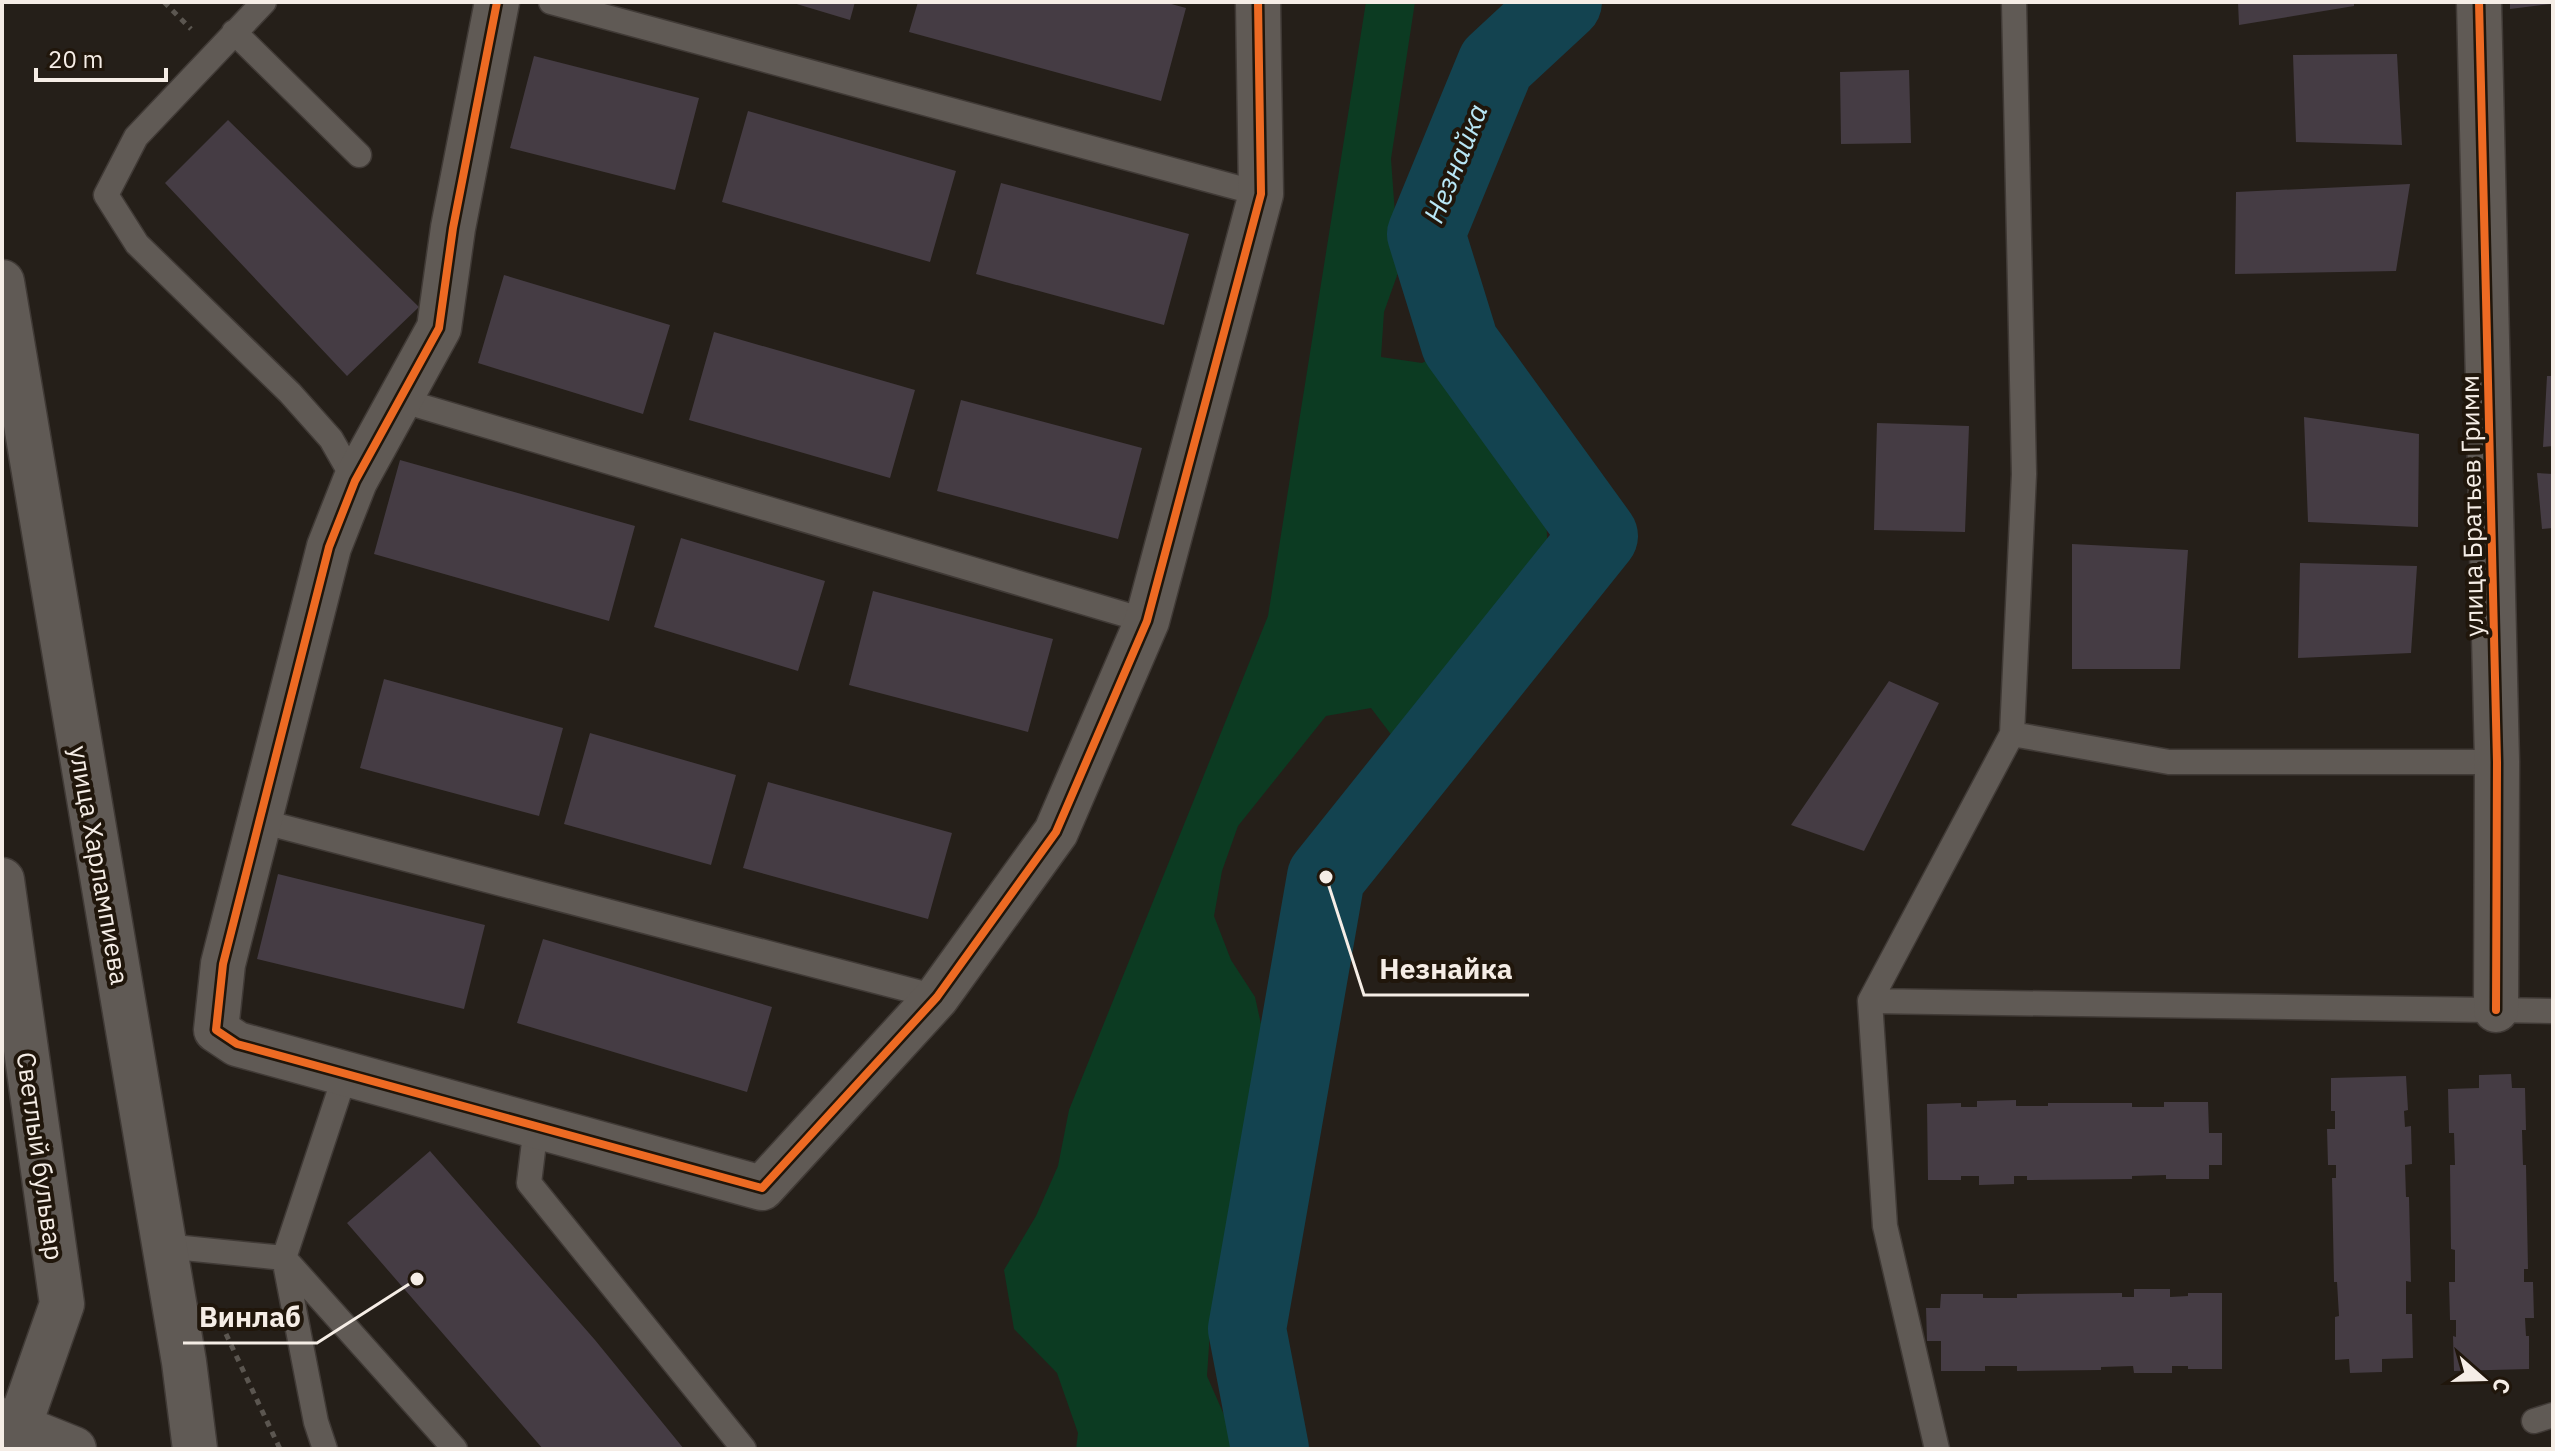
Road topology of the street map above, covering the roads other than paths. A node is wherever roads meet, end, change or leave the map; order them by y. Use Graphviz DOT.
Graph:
graph roads {
  1 [pos="264,2"];
  2 [pos="497,2"];
  3 [pos="551,2"];
  4 [pos="1258,2"];
  5 [pos="2014,2"];
  6 [pos="2479,2"];
  7 [pos="234,32"];
  8 [pos="359,155"];
  9 [pos="1261,194"];
  10 [pos="2,282"];
  11 [pos="400,400"];
  12 [pos="355,481"];
  13 [pos="1147,621"];
  14 [pos="2012,734"];
  15 [pos="2497,762"];
  16 [pos="260,821"];
  17 [pos="2,880"];
  18 [pos="937,997"];
  19 [pos="1870,1001"];
  20 [pos="2496,1010"];
  21 [pos="2553,1011"];
  22 [pos="345,1075"];
  23 [pos="536,1126"];
  24 [pos="164,1246"];
  25 [pos="284,1258"];
  26 [pos="11,1432"];
  27 [pos="74,1449"];
  28 [pos="195,1449"];
  29 [pos="325,1449"];
  30 [pos="455,1449"];
  31 [pos="744,1449"];
  32 [pos="1937,1449"];
  1 -- 7 [label="lane"];
  2 -- 11 [label="street"];
  3 -- 9 [label="lane"];
  4 -- 9 [label="street"];
  5 -- 14 [label="lane"];
  6 -- 15 [label="street, улица Братьев Гримм"];
  7 -- 8 [label="lane"];
  7 -- 12 [label="lane"];
  9 -- 13 [label="street"];
  10 -- 24 [label="street, улица Харлампиева"];
  11 -- 12 [label="street"];
  11 -- 13 [label="lane"];
  12 -- 16 [label="street"];
  13 -- 18 [label="street"];
  14 -- 15 [label="lane"];
  14 -- 19 [label="lane"];
  15 -- 20 [label="street, улица Братьев Гримм"];
  16 -- 18 [label="lane"];
  16 -- 22 [label="street"];
  17 -- 26 [label="street, Светлый бульвар"];
  18 -- 23 [label="street"];
  19 -- 20 [label="lane"];
  19 -- 32 [label="lane"];
  20 -- 21 [label="lane"];
  22 -- 23 [label="street"];
  22 -- 25 [label="lane"];
  23 -- 31 [label="lane"];
  24 -- 25 [label="lane"];
  24 -- 28 [label="street, улица Харлампиева"];
  25 -- 29 [label="lane"];
  25 -- 30 [label="lane"];
  26 -- 27 [label="street, Светлый бульвар"];
}
